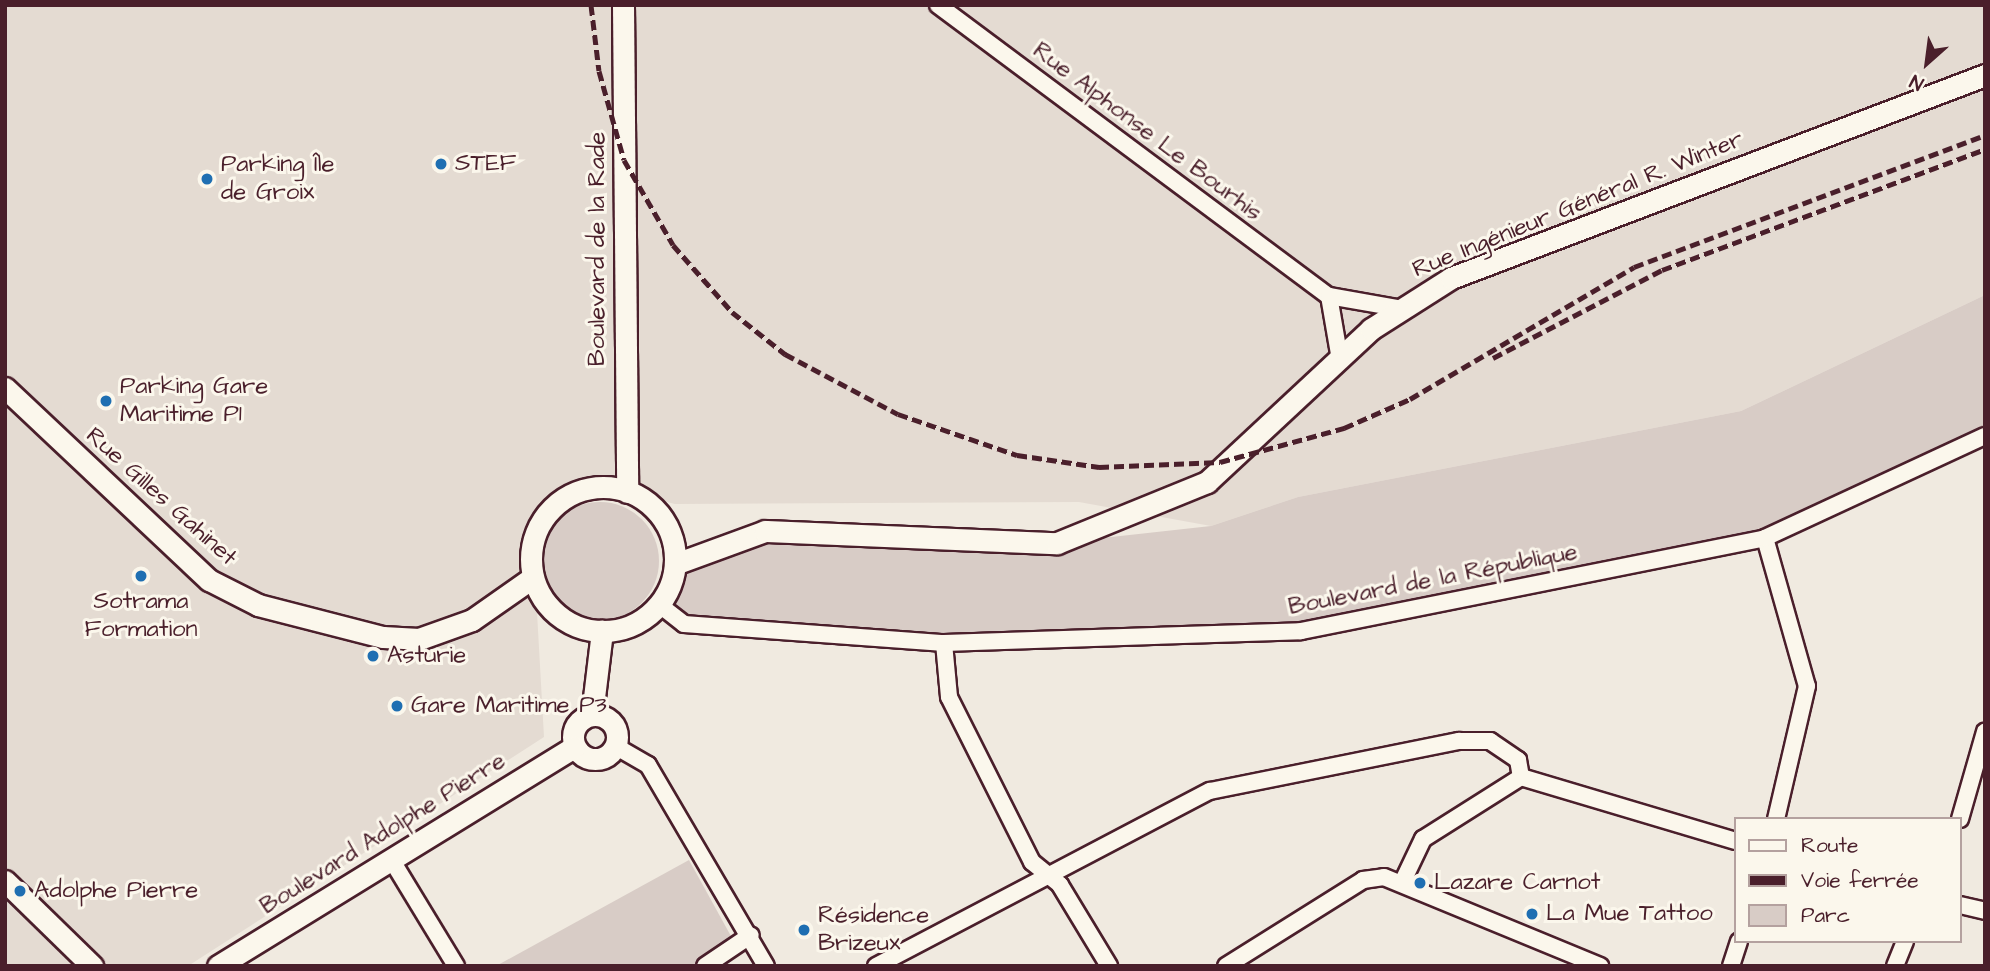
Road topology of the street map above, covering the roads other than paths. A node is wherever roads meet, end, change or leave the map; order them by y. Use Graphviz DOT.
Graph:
graph roads {
  1 [pos="623,5"];
  2 [pos="938,5"];
  3 [pos="1985,75"];
  4 [pos="1329,296"];
  5 [pos="1398,308"];
  6 [pos="1340,360"];
  7 [pos="5,388"];
  8 [pos="1984,438"];
  9 [pos="627,492"];
  10 [pos="1765,538"];
  11 [pos="675,565"];
  12 [pos="532,578"];
  13 [pos="661,606"];
  14 [pos="602,631"];
  15 [pos="944,643"];
  16 [pos="592,714"];
  17 [pos="1985,732"];
  18 [pos="615,746"];
  19 [pos="575,747"];
  20 [pos="1521,777"];
  21 [pos="1776,817"];
  22 [pos="1961,817"];
  23 [pos="1734,840"];
  24 [pos="391,859"];
  25 [pos="1047,874"];
  26 [pos="5,881"];
  27 [pos="1402,883"];
  28 [pos="1962,905"];
  29 [pos="1985,911"];
  30 [pos="751,935"];
  31 [pos="1738,943"];
  32 [pos="1904,943"];
  33 [pos="92,966"];
  34 [pos="218,966"];
  35 [pos="456,966"];
  36 [pos="705,966"];
  37 [pos="766,966"];
  38 [pos="876,966"];
  39 [pos="1109,966"];
  40 [pos="1226,966"];
  41 [pos="1600,966"];
  42 [pos="1731,966"];
  43 [pos="1895,966"];
  1 -- 9 [label="street, Boulevard de la Rade"];
  2 -- 4 [label="street, Rue Alphonse Le Bourhis"];
  3 -- 5 [label="street, Rue Ingénieur Général R. Winter"];
  4 -- 5 [label="street, Rue Alphonse Le Bourhis"];
  4 -- 6 [label="street"];
  5 -- 6 [label="street, Rue Ingénieur Général R. Winter"];
  6 -- 11 [label="street, Rue Ingénieur Général R. Winter"];
  7 -- 12 [label="street, Rue Gilles Gahinet"];
  8 -- 10 [label="street, Boulevard de la République"];
  9 -- 11 [label="street"];
  9 -- 12 [label="street"];
  10 -- 15 [label="street, Boulevard de la République"];
  10 -- 21 [label="street"];
  11 -- 13 [label="street"];
  12 -- 14 [label="street"];
  13 -- 14 [label="street"];
  13 -- 15 [label="street, Boulevard de la République"];
  14 -- 16 [label="street"];
  15 -- 25 [label="street"];
  16 -- 18 [label="street"];
  16 -- 19 [label="street"];
  17 -- 22 [label="street"];
  18 -- 19 [label="street"];
  18 -- 30 [label="street"];
  19 -- 24 [label="street, Boulevard Adolphe Pierre"];
  20 -- 23 [label="street"];
  20 -- 25 [label="street"];
  20 -- 27 [label="street"];
  24 -- 34 [label="street, Boulevard Adolphe Pierre"];
  24 -- 35 [label="street"];
  25 -- 38 [label="street"];
  25 -- 39 [label="street"];
  26 -- 33 [label="street"];
  27 -- 40 [label="street"];
  27 -- 41 [label="street"];
  28 -- 29 [label="street"];
  30 -- 36 [label="street"];
  30 -- 37 [label="street"];
  31 -- 42 [label="street"];
  32 -- 43 [label="street"];
}
